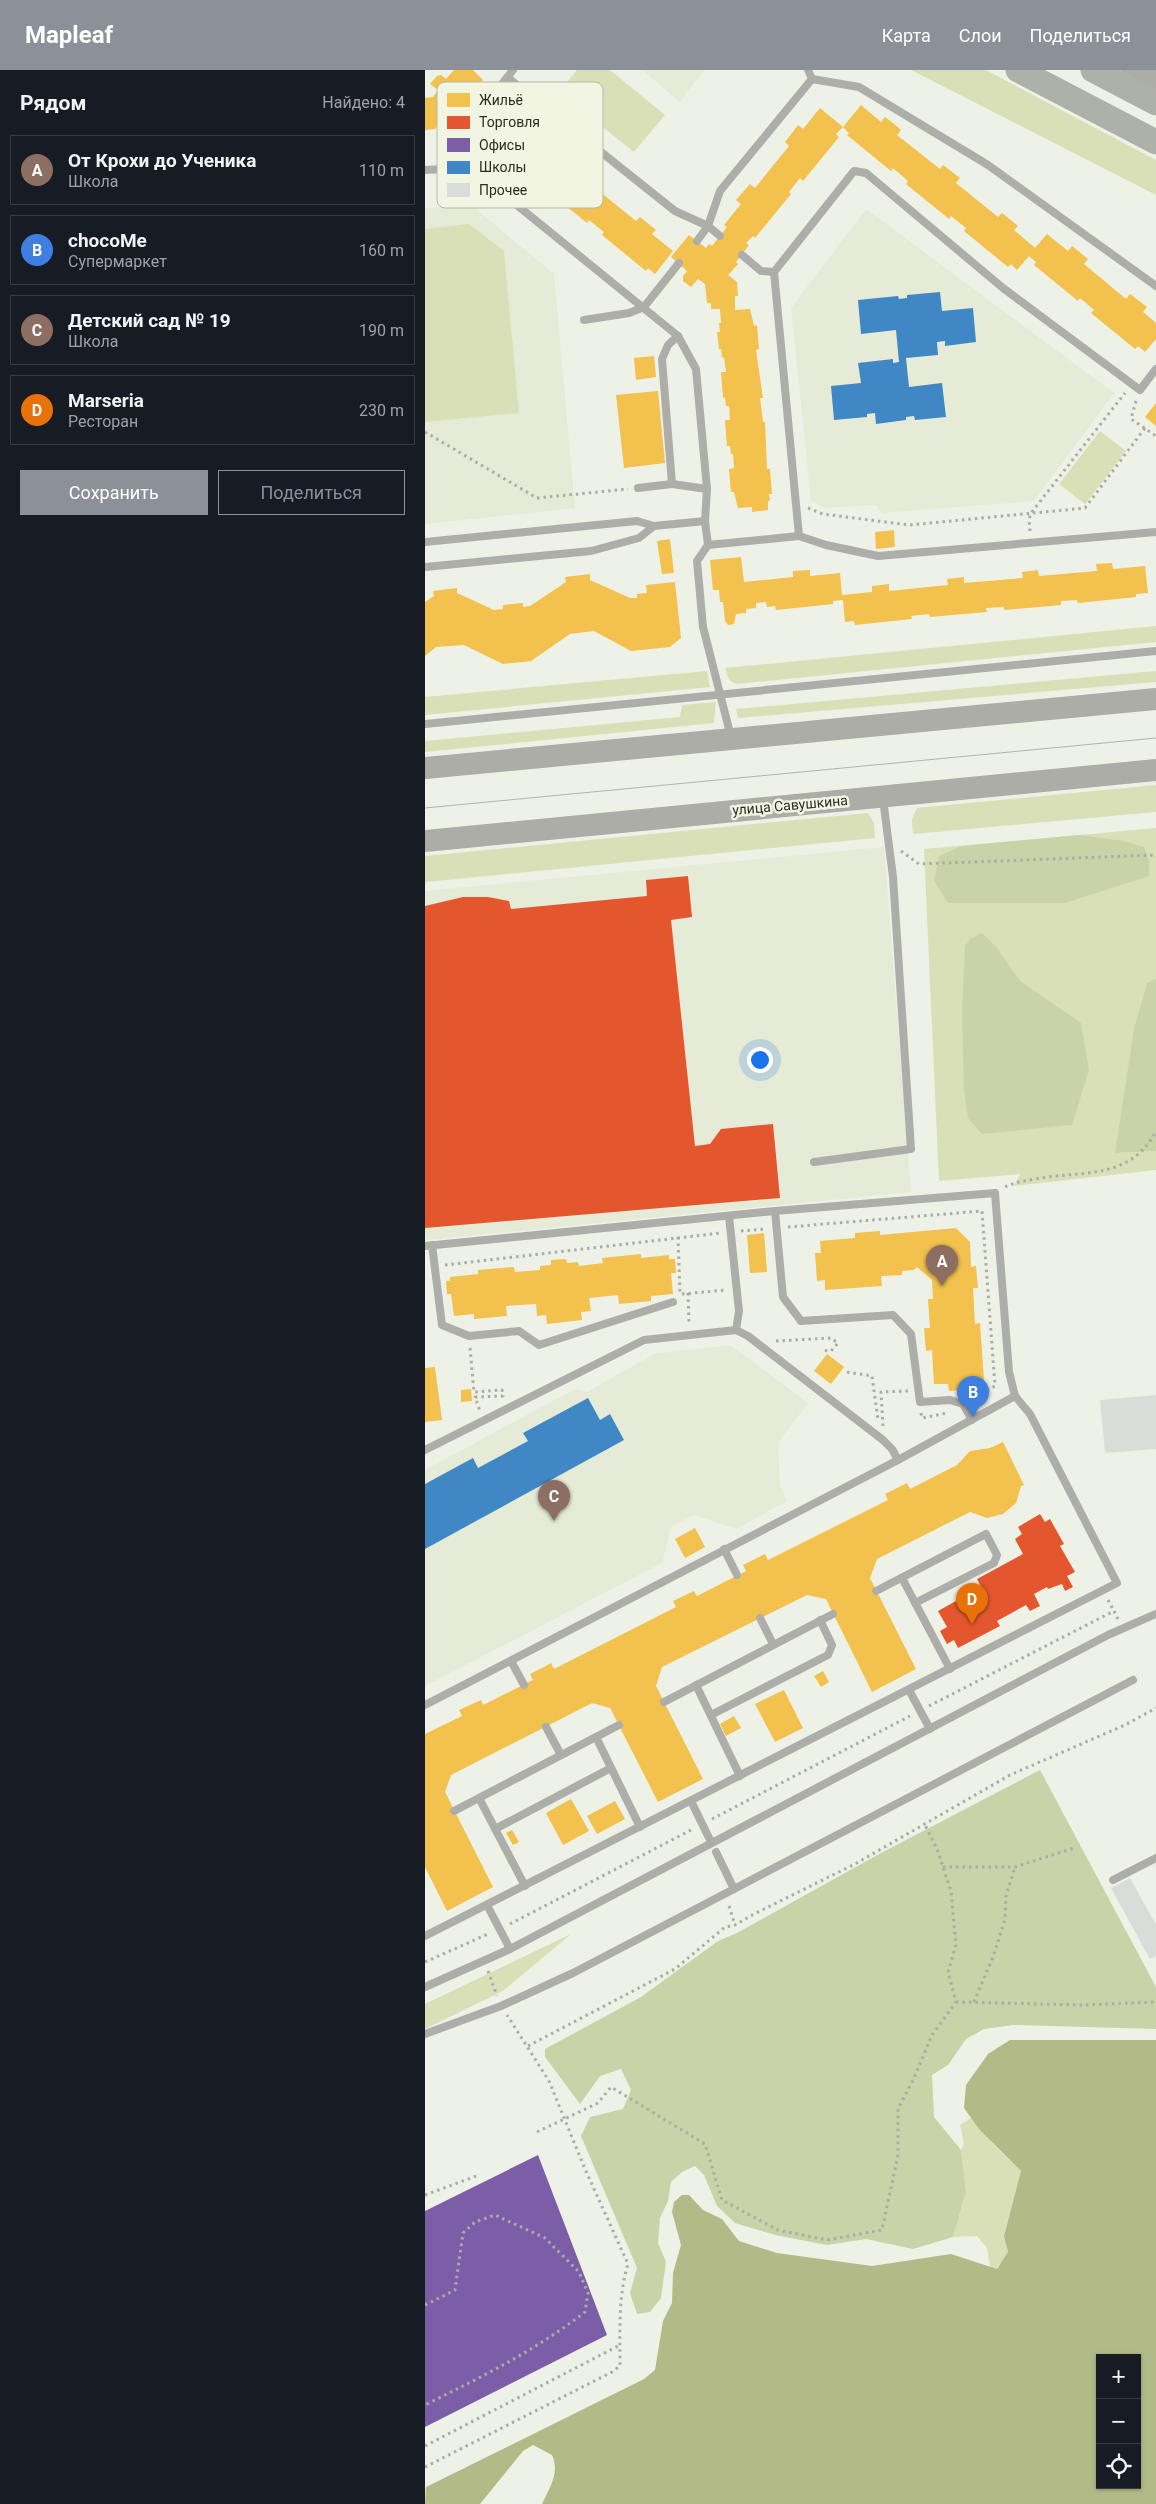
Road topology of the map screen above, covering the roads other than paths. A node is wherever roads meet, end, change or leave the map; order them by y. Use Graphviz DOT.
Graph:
graph roads {
  1 [pos="513,70"];
  2 [pos="808,70"];
  3 [pos="1018,70"];
  4 [pos="1093,70"];
  5 [pos="1132,70"];
  6 [pos="508,78"];
  7 [pos="812,79"];
  8 [pos="505,82"];
  9 [pos="513,82"];
  10 [pos="1156,82"];
  11 [pos="1156,103"];
  12 [pos="1156,142"];
  13 [pos="603,154"];
  14 [pos="521,208"];
  15 [pos="708,226"];
  16 [pos="720,236"];
  17 [pos="697,241"];
  18 [pos="741,254"];
  19 [pos="679,263"];
  20 [pos="774,272"];
  21 [pos="1156,286"];
  22 [pos="644,307"];
  23 [pos="584,320"];
  24 [pos="679,336"];
  25 [pos="1156,369"];
  26 [pos="673,484"];
  27 [pos="638,488"];
  28 [pos="707,490"];
  29 [pos="705,521"];
  30 [pos="654,526"];
  31 [pos="1156,532"];
  32 [pos="799,536"];
  33 [pos="425,542"];
  34 [pos="708,545"];
  35 [pos="425,567"];
  36 [pos="1156,651"];
  37 [pos="722,695"];
  38 [pos="1156,699"];
  39 [pos="425,724"];
  40 [pos="731,739"];
  41 [pos="425,768"];
  42 [pos="1156,770"];
  43 [pos="883,796"];
  44 [pos="425,841"];
  45 [pos="814,1162"];
  46 [pos="775,1211"];
  47 [pos="729,1216"];
  48 [pos="429,1245"];
  49 [pos="673,1302"];
  50 [pos="736,1330"];
  51 [pos="1015,1396"];
  52 [pos="972,1420"];
  53 [pos="425,1450"];
  54 [pos="898,1460"];
  55 [pos="724,1550"];
  56 [pos="737,1575"];
  57 [pos="902,1578"];
  58 [pos="876,1591"];
  59 [pos="915,1603"];
  60 [pos="833,1614"];
  61 [pos="1156,1614"];
  62 [pos="760,1618"];
  63 [pos="820,1620"];
  64 [pos="773,1644"];
  65 [pos="511,1660"];
  66 [pos="950,1669"];
  67 [pos="1133,1680"];
  68 [pos="524,1685"];
  69 [pos="696,1685"];
  70 [pos="909,1690"];
  71 [pos="664,1702"];
  72 [pos="425,1705"];
  73 [pos="711,1715"];
  74 [pos="619,1725"];
  75 [pos="546,1726"];
  76 [pos="930,1729"];
  77 [pos="596,1737"];
  78 [pos="561,1755"];
  79 [pos="611,1768"];
  80 [pos="740,1776"];
  81 [pos="479,1798"];
  82 [pos="691,1801"];
  83 [pos="454,1811"];
  84 [pos="640,1827"];
  85 [pos="495,1828"];
  86 [pos="711,1842"];
  87 [pos="716,1852"];
  88 [pos="1156,1858"];
  89 [pos="1113,1880"];
  90 [pos="525,1886"];
  91 [pos="735,1888"];
  92 [pos="487,1905"];
  93 [pos="426,1932"];
  94 [pos="510,1949"];
  95 [pos="425,1987"];
  96 [pos="425,2034"];
  1 -- 6 [label="lane"];
  2 -- 7 [label="lane"];
  3 -- 12 [label="main road"];
  4 -- 11 [label="main road"];
  5 -- 10 [label="main road"];
  6 -- 8 [label="lane"];
  6 -- 9 [label="lane"];
  7 -- 15 [label="lane"];
  7 -- 21 [label="lane"];
  13 -- 15 [label="lane"];
  14 -- 22 [label="lane"];
  15 -- 16 [label="lane"];
  15 -- 17 [label="lane"];
  18 -- 20 [label="lane"];
  19 -- 22 [label="lane"];
  20 -- 25 [label="lane"];
  20 -- 32 [label="lane"];
  22 -- 23 [label="lane"];
  22 -- 24 [label="lane"];
  24 -- 26 [label="lane"];
  24 -- 28 [label="lane"];
  26 -- 27 [label="lane"];
  26 -- 28 [label="lane"];
  28 -- 29 [label="lane"];
  29 -- 30 [label="lane"];
  29 -- 34 [label="lane"];
  30 -- 33 [label="lane"];
  30 -- 35 [label="lane"];
  31 -- 32 [label="lane"];
  32 -- 34 [label="lane"];
  34 -- 37 [label="lane"];
  36 -- 37 [label="lane"];
  37 -- 39 [label="lane"];
  37 -- 40 [label="lane"];
  38 -- 40 [label="main road"];
  40 -- 41 [label="main road"];
  42 -- 43 [label="main road, улица Савушкина"];
  43 -- 44 [label="main road, улица Савушкина"];
  43 -- 45 [label="lane"];
  46 -- 47 [label="lane"];
  46 -- 51 [label="lane"];
  46 -- 52 [label="lane"];
  47 -- 48 [label="lane"];
  47 -- 50 [label="lane"];
  48 -- 49 [label="lane"];
  50 -- 53 [label="lane"];
  50 -- 54 [label="lane"];
  51 -- 52 [label="lane"];
  51 -- 66 [label="lane"];
  52 -- 54 [label="lane"];
  54 -- 55 [label="lane"];
  55 -- 56 [label="lane"];
  55 -- 65 [label="lane"];
  57 -- 58 [label="lane"];
  57 -- 59 [label="lane"];
  57 -- 59 [label="lane"];
  59 -- 66 [label="lane"];
  60 -- 63 [label="lane"];
  61 -- 76 [label="lane"];
  62 -- 64 [label="lane"];
  63 -- 64 [label="lane"];
  63 -- 73 [label="lane"];
  64 -- 69 [label="lane"];
  65 -- 68 [label="lane"];
  65 -- 72 [label="lane"];
  66 -- 70 [label="lane"];
  67 -- 91 [label="lane"];
  69 -- 71 [label="lane"];
  69 -- 73 [label="lane"];
  70 -- 76 [label="lane"];
  70 -- 80 [label="lane"];
  73 -- 80 [label="lane"];
  74 -- 77 [label="lane"];
  75 -- 78 [label="lane"];
  76 -- 86 [label="lane"];
  77 -- 78 [label="lane"];
  77 -- 79 [label="lane"];
  78 -- 81 [label="lane"];
  79 -- 84 [label="lane"];
  79 -- 85 [label="lane"];
  80 -- 82 [label="lane"];
  81 -- 83 [label="lane"];
  81 -- 85 [label="lane"];
  82 -- 84 [label="lane"];
  82 -- 86 [label="lane"];
  84 -- 90 [label="lane"];
  85 -- 90 [label="lane"];
  86 -- 94 [label="lane"];
  87 -- 91 [label="lane"];
  88 -- 89 [label="lane"];
  90 -- 92 [label="lane"];
  91 -- 96 [label="lane"];
  92 -- 93 [label="lane"];
  92 -- 94 [label="lane"];
  94 -- 95 [label="lane"];
}
